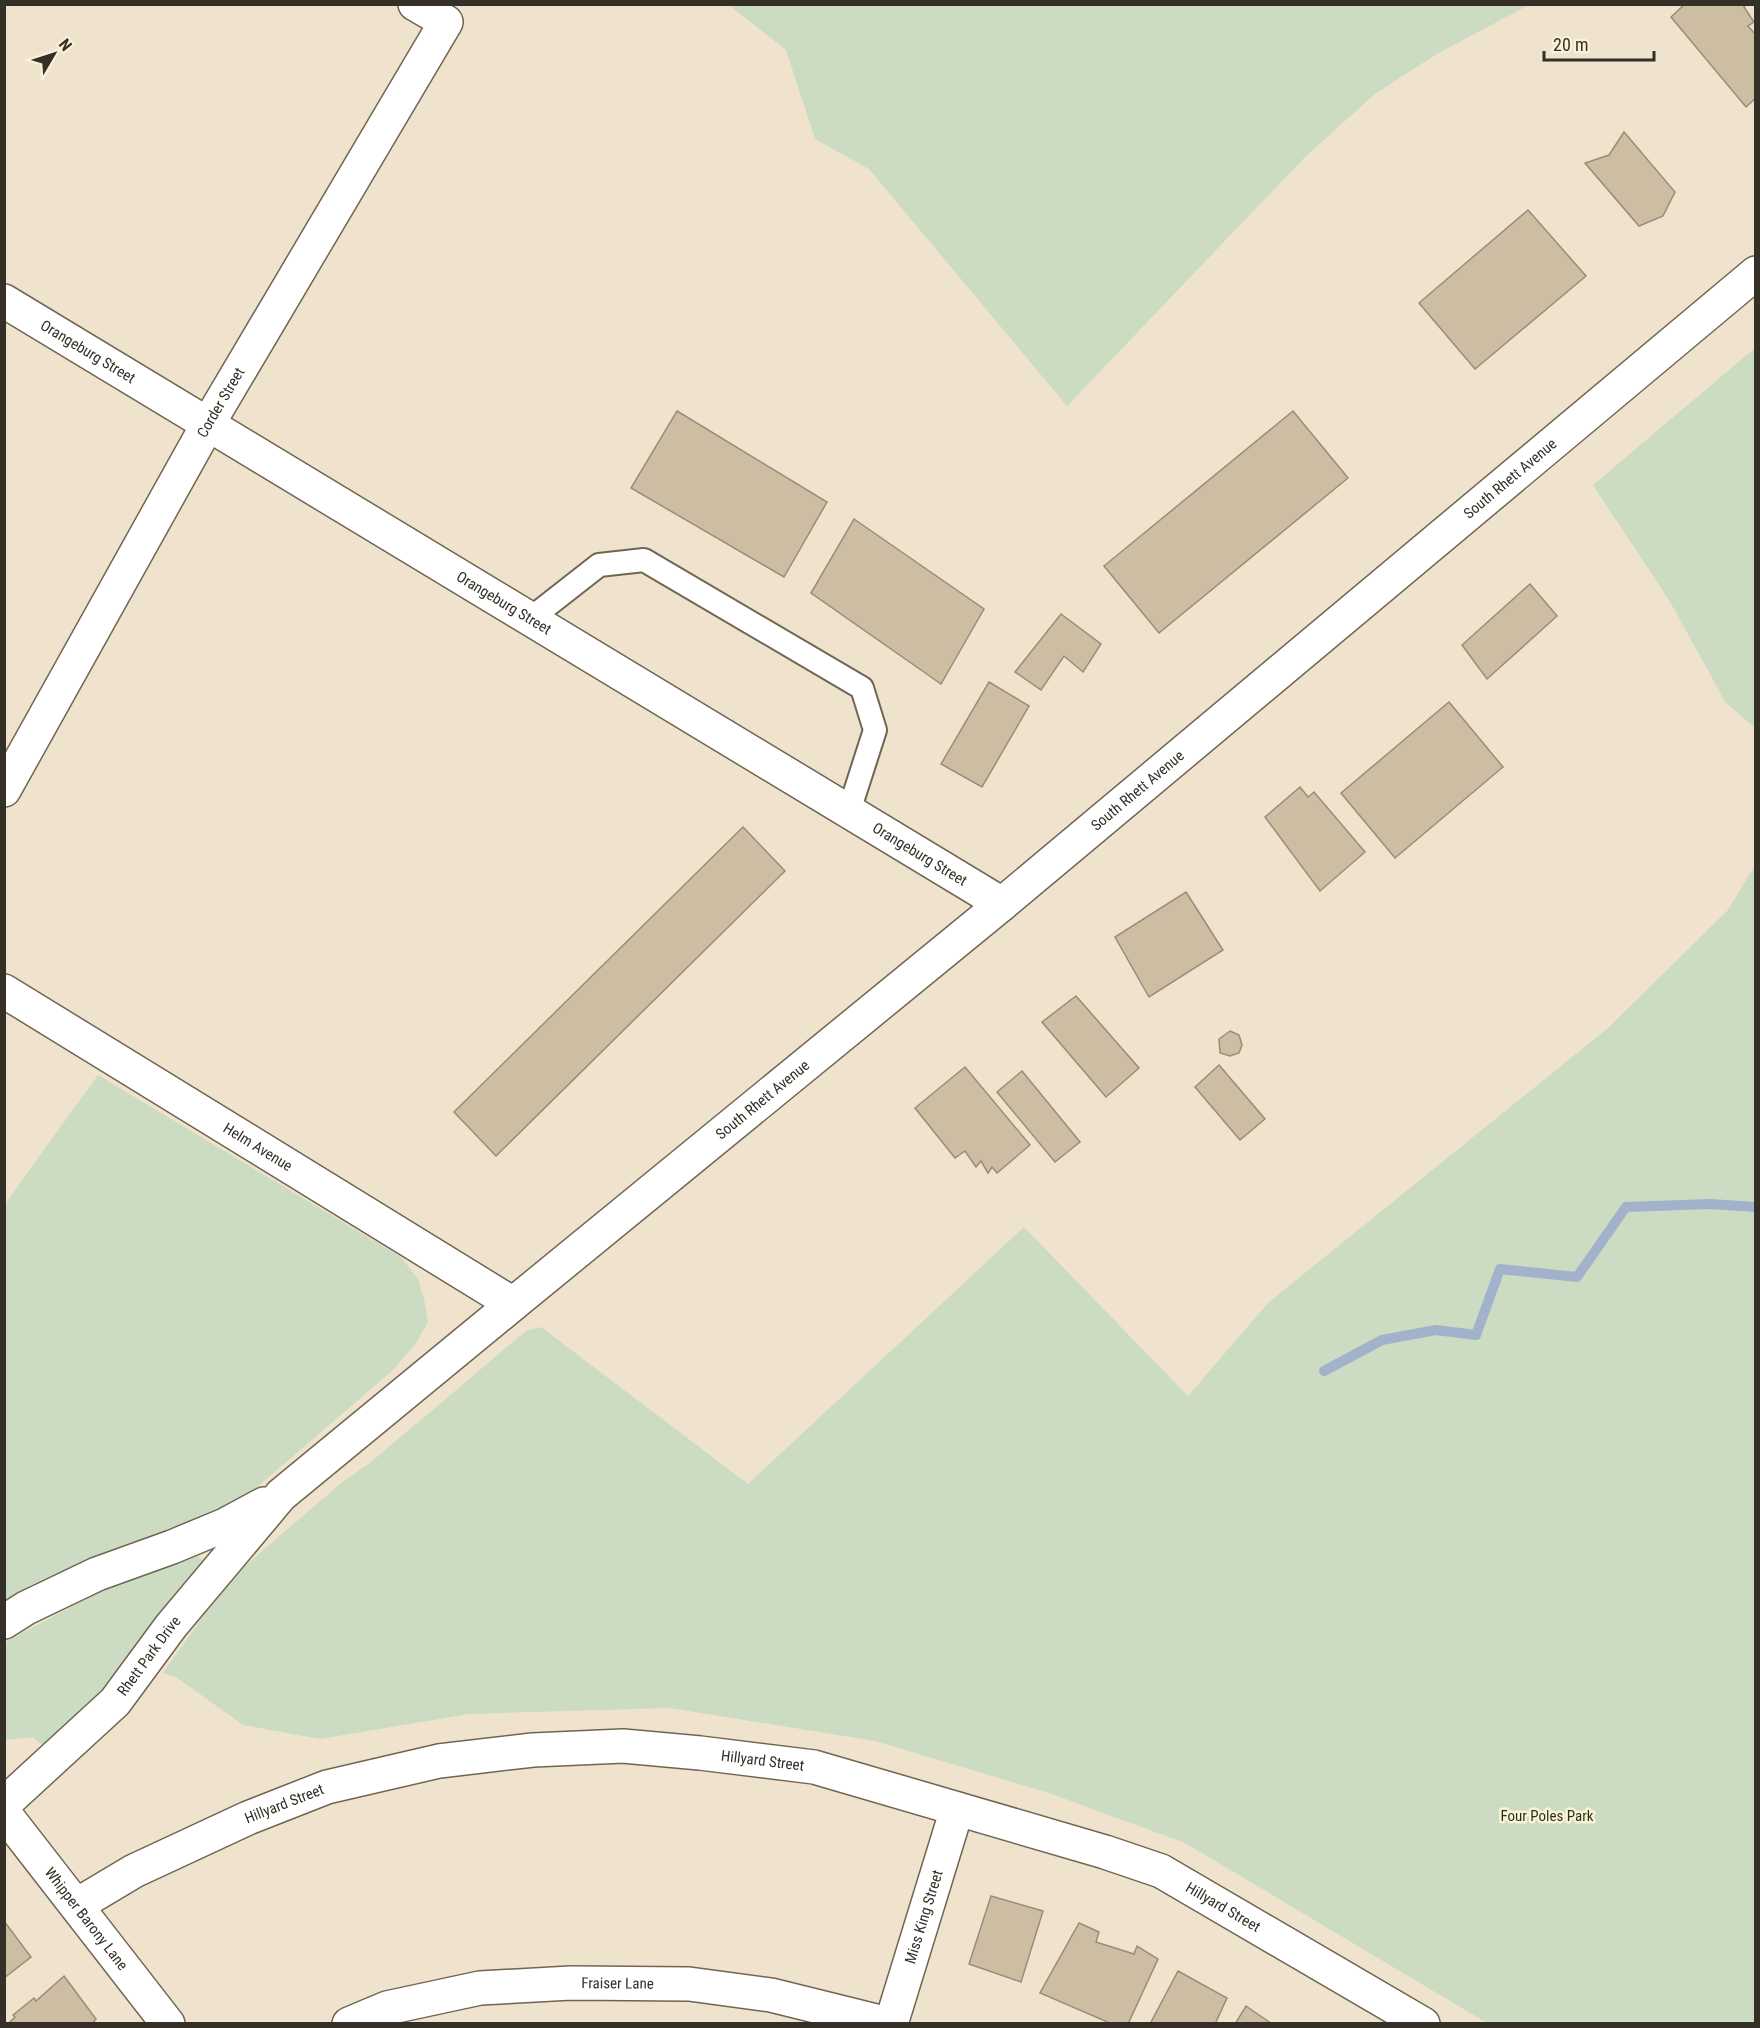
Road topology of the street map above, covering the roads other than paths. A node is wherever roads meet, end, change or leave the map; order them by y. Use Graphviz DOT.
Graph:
graph roads {
  1 [pos="415,4"];
  2 [pos="1755,273"];
  3 [pos="4,300"];
  4 [pos="208,424"];
  5 [pos="530,619"];
  6 [pos="4,789"];
  7 [pos="849,812"];
  8 [pos="1002,904"];
  9 [pos="4,992"];
  10 [pos="513,1304"];
  11 [pos="281,1495"];
  12 [pos="4,1622"];
  13 [pos="4,1804"];
  14 [pos="957,1809"];
  15 [pos="4,1813"];
  16 [pos="77,1905"];
  17 [pos="168,2024"];
  18 [pos="349,2024"];
  19 [pos="890,2024"];
  20 [pos="1423,2024"];
  1 -- 4 [label="street, Corder Street"];
  2 -- 8 [label="street, South Rhett Avenue"];
  3 -- 4 [label="street, Orangeburg Street"];
  4 -- 5 [label="street, Orangeburg Street"];
  4 -- 6 [label="street, Corder Street"];
  5 -- 7 [label="street, Orangeburg Street"];
  5 -- 7 [label="lane"];
  7 -- 8 [label="street, Orangeburg Street"];
  8 -- 10 [label="street, South Rhett Avenue"];
  9 -- 10 [label="street, Helm Avenue"];
  10 -- 11 [label="street, Rhett Park Drive"];
  11 -- 12 [label="street, Rhett Park Drive"];
  11 -- 13 [label="street, Rhett Park Drive"];
  14 -- 16 [label="street, Hillyard Street"];
  14 -- 19 [label="street, Miss King Street"];
  14 -- 20 [label="street, Hillyard Street"];
  15 -- 16 [label="street, Whipper Barony Lane"];
  16 -- 17 [label="street, Whipper Barony Lane"];
  18 -- 19 [label="street, Fraiser Lane"];
}
